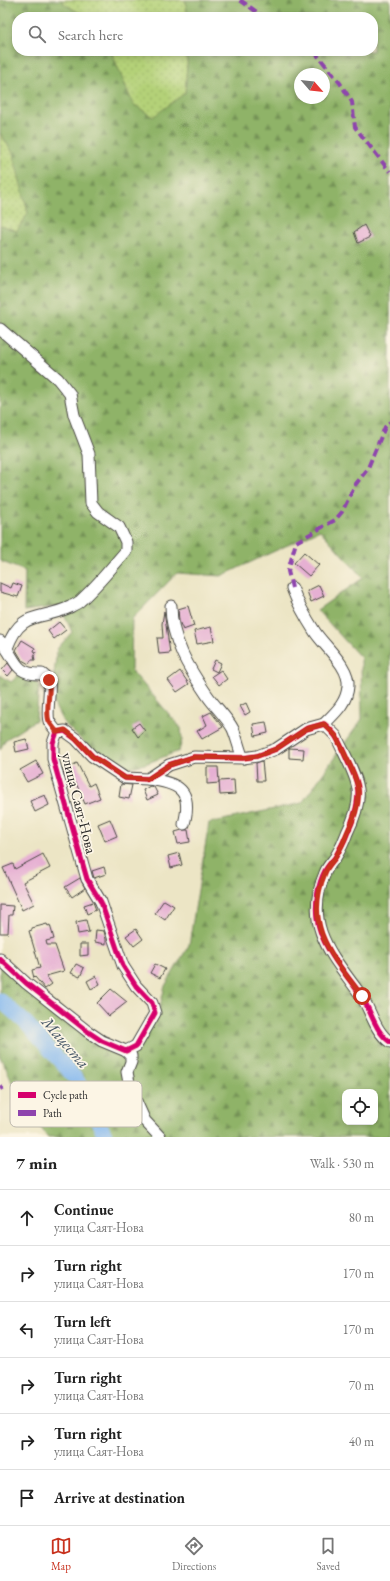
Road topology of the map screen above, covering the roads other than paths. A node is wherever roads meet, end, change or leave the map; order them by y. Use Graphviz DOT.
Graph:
graph roads {
  1 [pos="0,329"];
  2 [pos="292,588"];
  3 [pos="171,606"];
  4 [pos="4,644"];
  5 [pos="324,724"];
  6 [pos="57,732"];
  7 [pos="243,758"];
  8 [pos="148,779"];
  9 [pos="184,824"];
  10 [pos="0,960"];
  11 [pos="390,1042"];
  12 [pos="126,1051"];
  13 [pos="129,1081"];
  14 [pos="142,1114"];
  15 [pos="160,1137"];
  1 -- 4 [label="street"];
  2 -- 5 [label="street"];
  3 -- 7 [label="street"];
  4 -- 6 [label="street"];
  5 -- 7 [label="street"];
  5 -- 11 [label="street"];
  6 -- 8 [label="street, улица Саят-Нова"];
  6 -- 12 [label="street, улица Саят-Нова"];
  7 -- 8 [label="street"];
  8 -- 9 [label="street"];
  10 -- 12 [label="street"];
  12 -- 13 [label="street"];
  14 -- 15 [label="street"];
}
